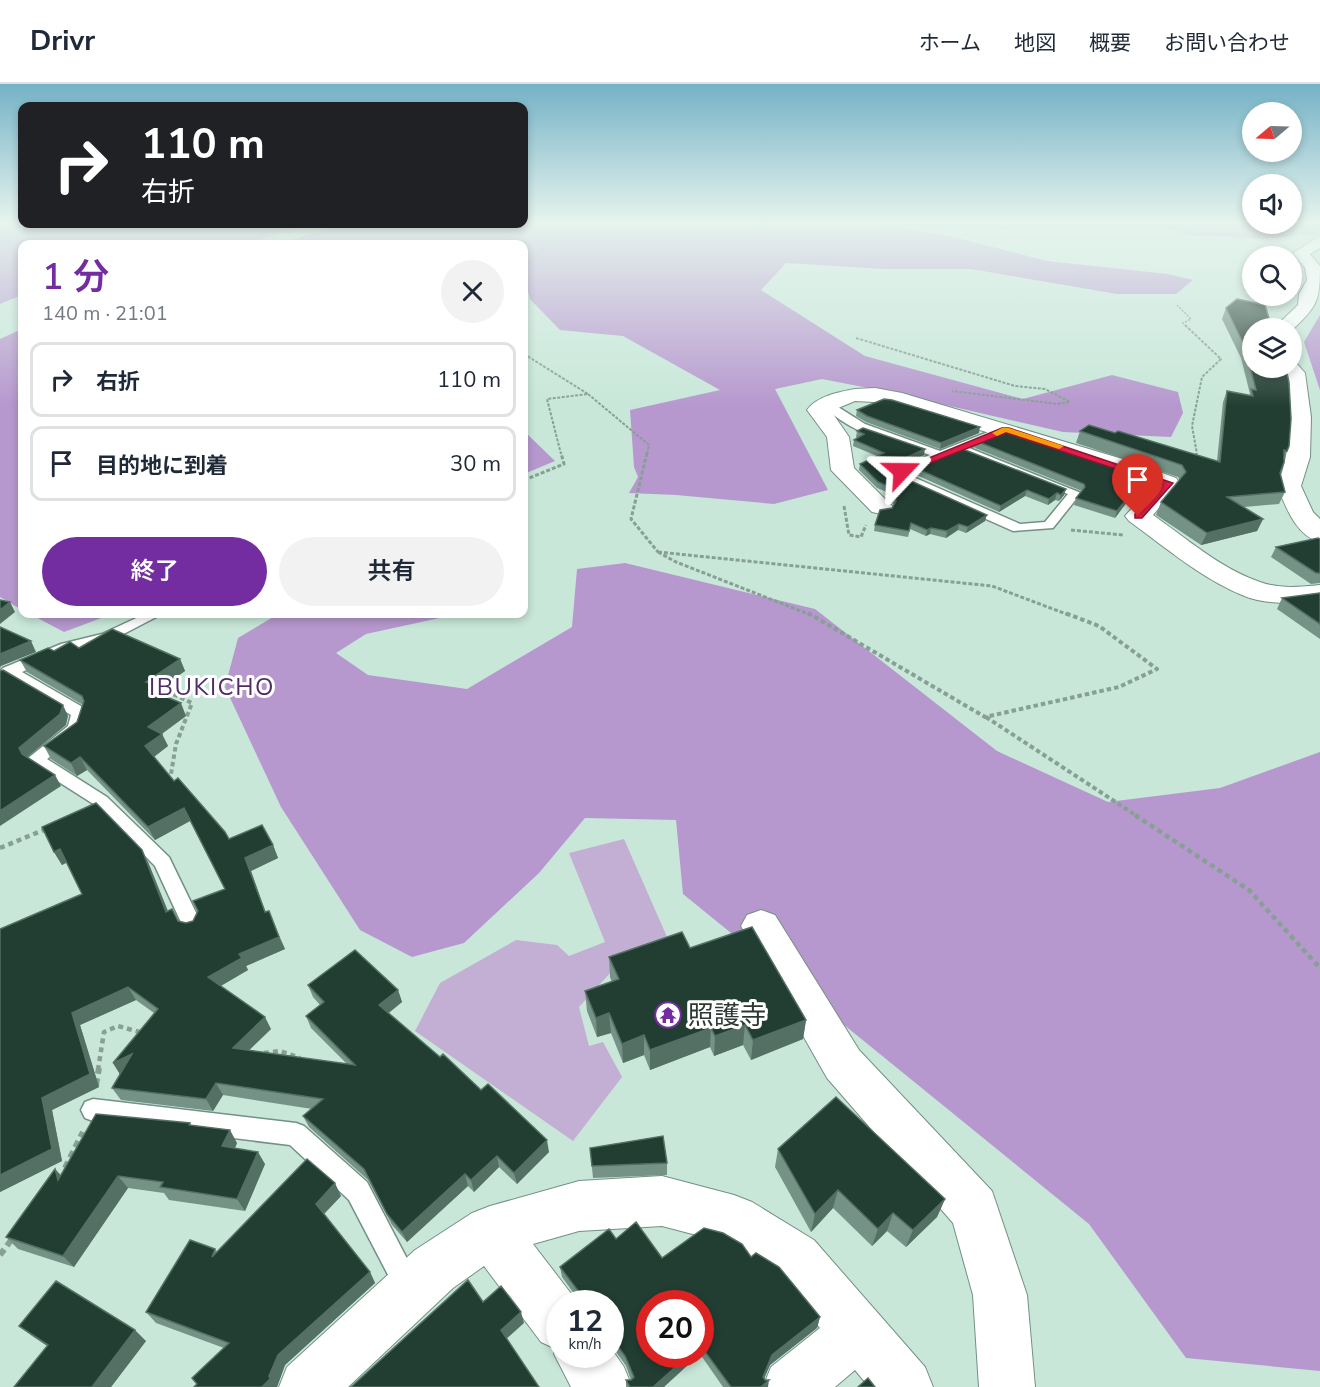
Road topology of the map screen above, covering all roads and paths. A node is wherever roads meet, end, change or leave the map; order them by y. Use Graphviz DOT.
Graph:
graph roads {
  1 [pos="1313,284"];
  2 [pos="1177,305"];
  3 [pos="1294,318"];
  4 [pos="856,338"];
  5 [pos="528,356"];
  6 [pos="1295,378"];
  7 [pos="947,390"];
  8 [pos="588,394"];
  9 [pos="826,404"];
  10 [pos="1005,429"];
  11 [pos="959,448"];
  12 [pos="940,455"];
  13 [pos="528,478"];
  14 [pos="1168,483"];
  15 [pos="878,504"];
  16 [pos="844,505"];
  17 [pos="1049,525"];
  18 [pos="1320,534"];
  19 [pos="1131,537"];
  20 [pos="658,552"];
  21 [pos="1320,593"];
  22 [pos="147,618"];
  23 [pos="4,674"];
  24 [pos="153,684"];
  25 [pos="985,717"];
  26 [pos="161,780"];
  27 [pos="104,805"];
  28 [pos="0,848"];
  29 [pos="192,925"];
  30 [pos="761,926"];
  31 [pos="1320,968"];
  32 [pos="93,1110"];
  33 [pos="490,1231"];
  34 [pos="410,1291"];
  35 [pos="546,1305"];
  36 [pos="859,1331"];
  37 [pos="591,1368"];
  38 [pos="308,1387"];
  39 [pos="604,1387"];
  40 [pos="791,1387"];
  41 [pos="905,1387"];
  42 [pos="1007,1387"];
  1 -- 3 [label="street"];
  2 -- 14 [label="path"];
  4 -- 7 [label="path"];
  5 -- 8 [label="path"];
  6 -- 18 [label="street"];
  8 -- 13 [label="path"];
  8 -- 20 [label="path"];
  9 -- 10 [label="street"];
  9 -- 12 [label="lane"];
  9 -- 15 [label="street"];
  10 -- 11 [label="lane"];
  10 -- 14 [label="street"];
  11 -- 12 [label="lane"];
  11 -- 17 [label="lane"];
  12 -- 17 [label="lane"];
  14 -- 21 [label="street"];
  15 -- 16 [label="path"];
  17 -- 19 [label="path"];
  20 -- 25 [label="path"];
  20 -- 25 [label="path"];
  22 -- 23 [label="lane"];
  23 -- 27 [label="lane"];
  24 -- 26 [label="path"];
  25 -- 31 [label="path"];
  27 -- 28 [label="path"];
  27 -- 29 [label="lane"];
  30 -- 42 [label="street"];
  32 -- 34 [label="lane"];
  33 -- 34 [label="street"];
  33 -- 35 [label="street"];
  33 -- 36 [label="street"];
  34 -- 38 [label="street"];
  36 -- 40 [label="street"];
  36 -- 41 [label="street"];
  37 -- 39 [label="street"];
}
